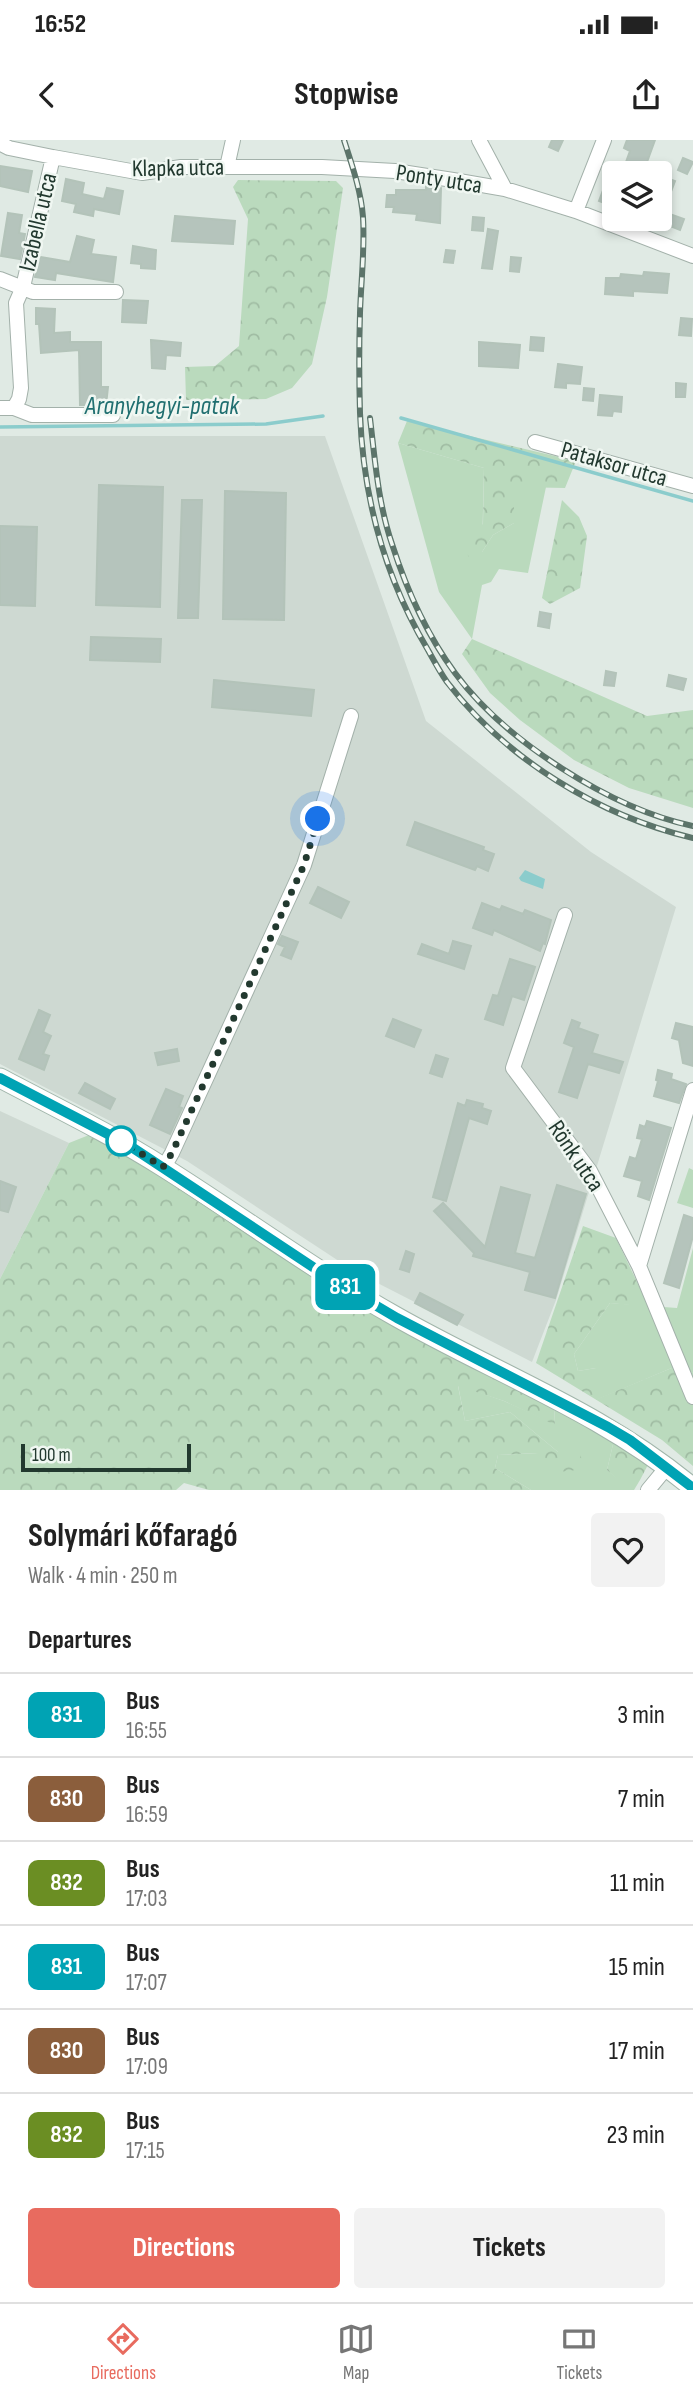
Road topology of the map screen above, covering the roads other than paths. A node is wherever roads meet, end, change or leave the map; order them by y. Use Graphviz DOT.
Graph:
graph roads {
  1 [pos="233,140"];
  2 [pos="478,140"];
  3 [pos="604,140"];
  4 [pos="0,144"];
  5 [pos="53,157"];
  6 [pos="227,167"];
  7 [pos="373,170"];
  8 [pos="505,189"];
  9 [pos="576,211"];
  10 [pos="693,256"];
  11 [pos="0,279"];
  12 [pos="23,287"];
  13 [pos="116,292"];
  14 [pos="7,408"];
  15 [pos="110,416"];
  16 [pos="535,442"];
  17 [pos="693,486"];
  18 [pos="351,716"];
  19 [pos="565,915"];
  20 [pos="0,1078"];
  21 [pos="693,1090"];
  22 [pos="163,1167"];
  23 [pos="639,1266"];
  24 [pos="693,1397"];
  25 [pos="667,1467"];
  26 [pos="691,1482"];
  27 [pos="648,1490"];
  1 -- 6 [label="street"];
  2 -- 8 [label="street, Ponty utca"];
  3 -- 9 [label="street"];
  4 -- 5 [label="street, Klapka utca"];
  5 -- 6 [label="street, Klapka utca"];
  5 -- 12 [label="street, Izabella utca"];
  6 -- 7 [label="street, Klapka utca"];
  7 -- 8 [label="street, Ponty utca"];
  8 -- 9 [label="street, Ponty utca"];
  9 -- 10 [label="street, Ponty utca"];
  11 -- 12 [label="street"];
  12 -- 13 [label="street"];
  12 -- 14 [label="street, Izabella utca"];
  14 -- 15 [label="street"];
  16 -- 17 [label="street, Pataksor utca"];
  18 -- 22 [label="street"];
  19 -- 23 [label="street, Rönk utca"];
  20 -- 22 [label="main road"];
  21 -- 23 [label="street"];
  22 -- 25 [label="main road"];
  23 -- 24 [label="street, Rönk utca"];
  25 -- 26 [label="main road"];
  25 -- 27 [label="street"];
}
